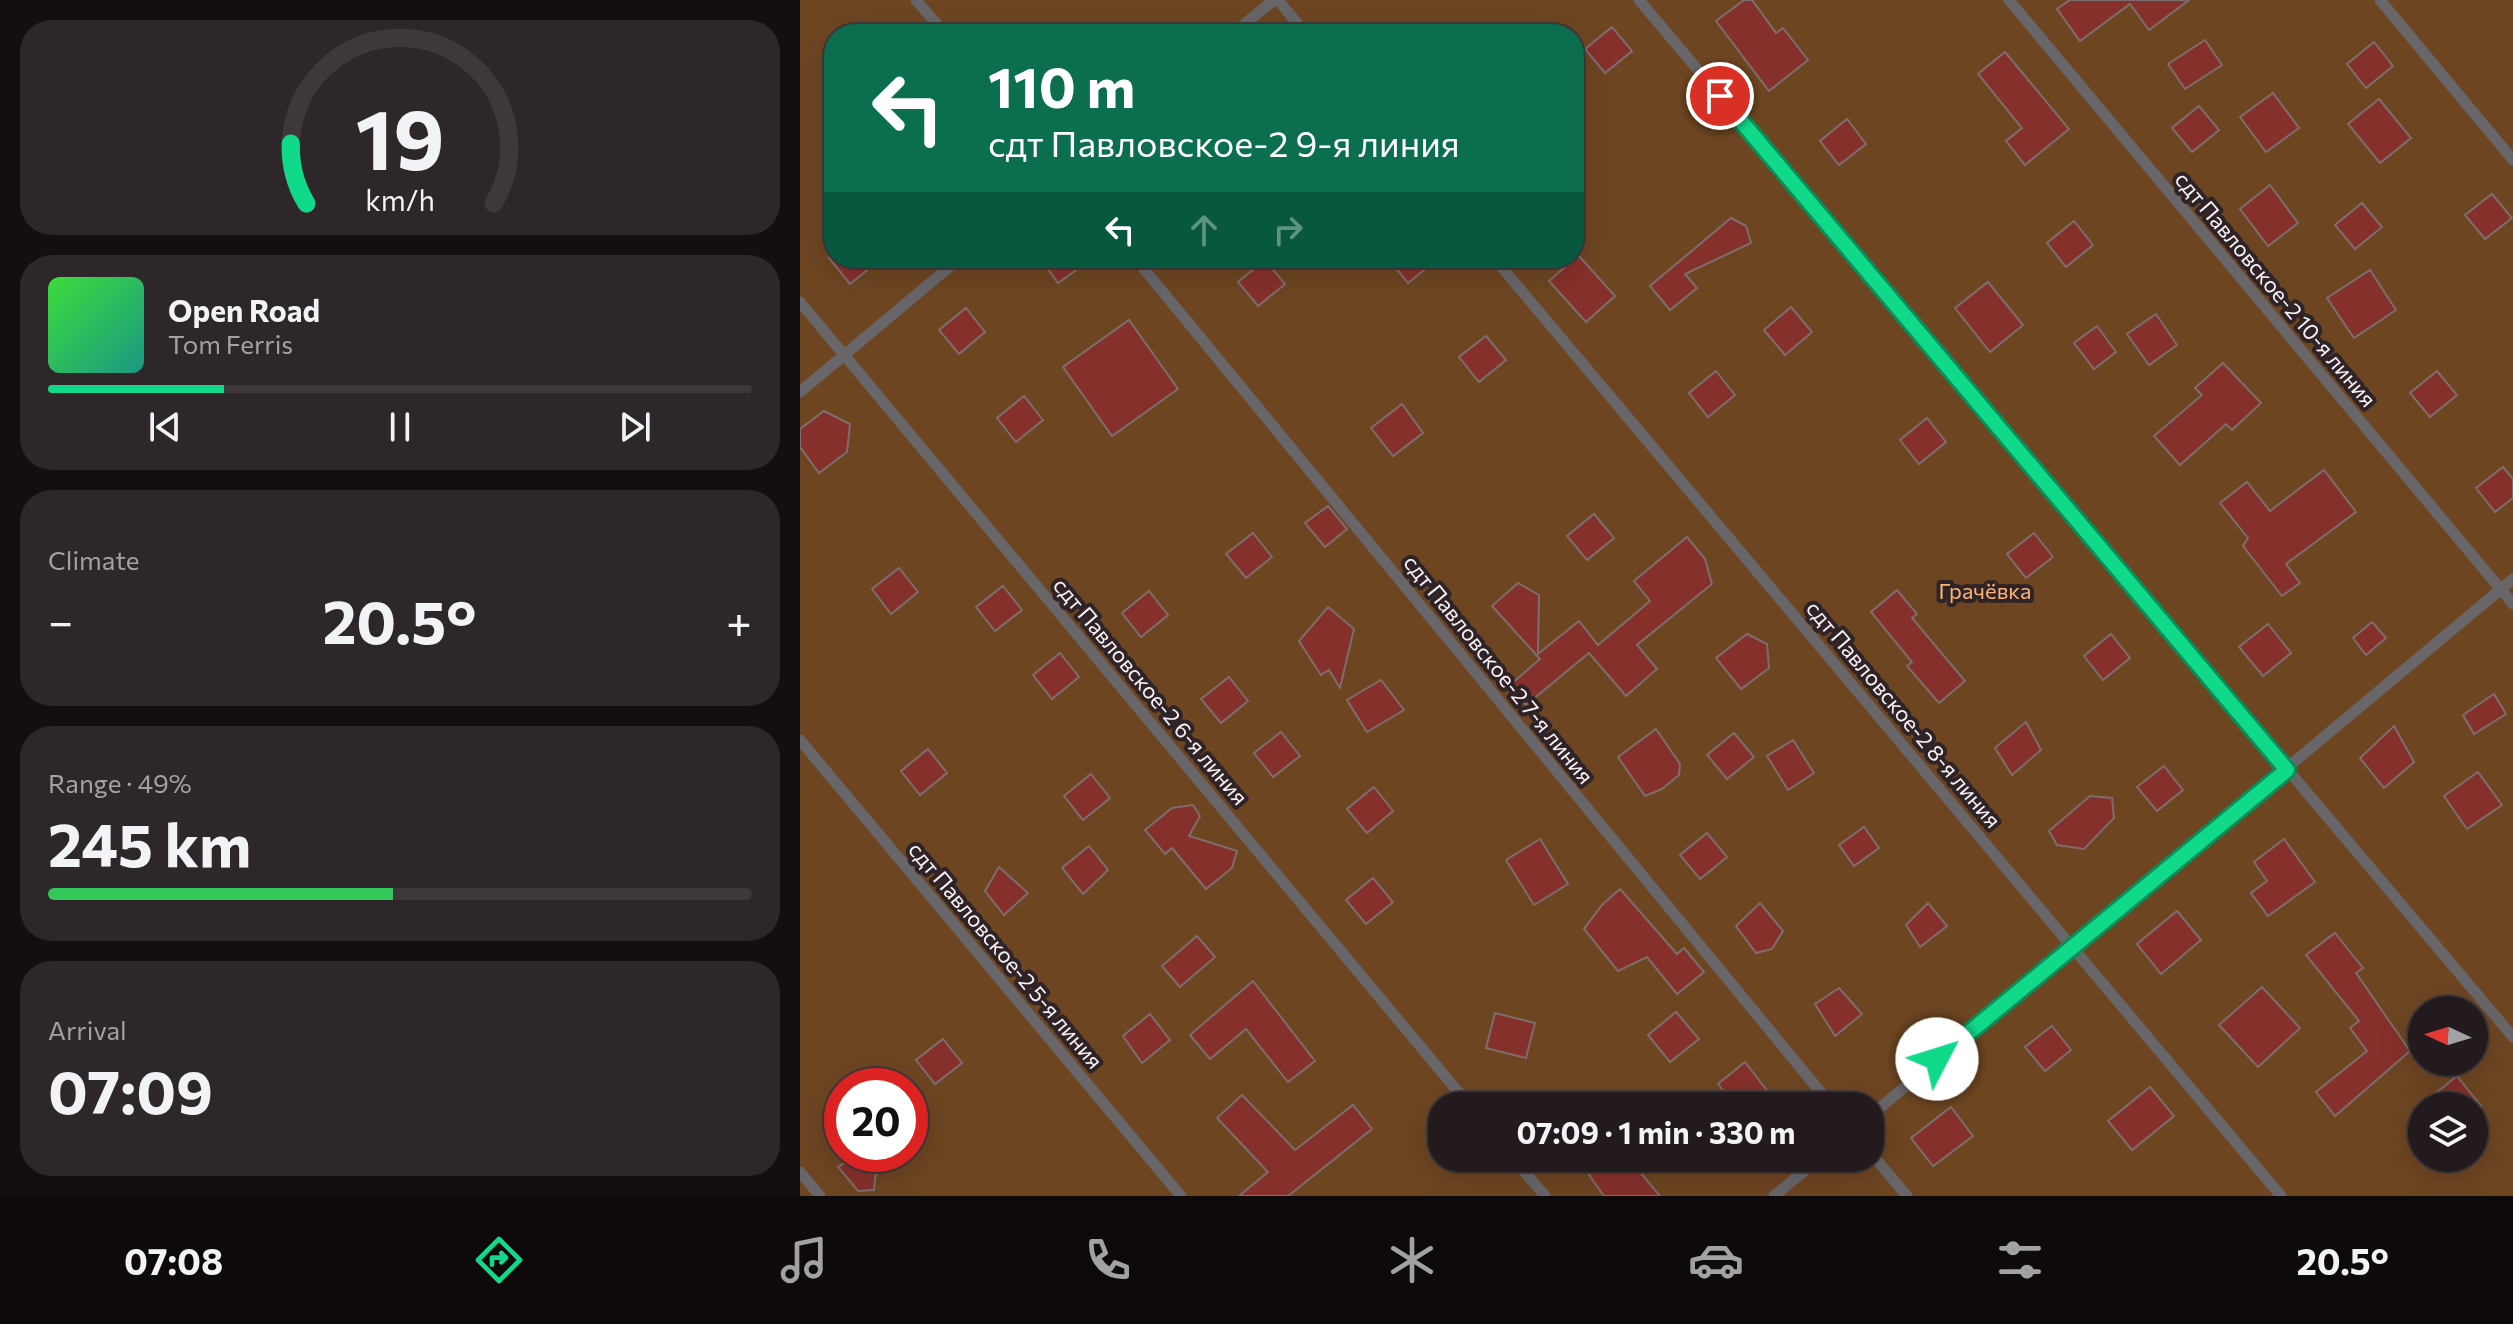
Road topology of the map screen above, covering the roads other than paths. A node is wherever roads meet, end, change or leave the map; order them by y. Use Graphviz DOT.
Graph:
graph roads {
  1 [pos="916,0"];
  2 [pos="1276,0"];
  3 [pos="1639,0"];
  4 [pos="2009,0"];
  5 [pos="2380,0"];
  6 [pos="936,24"];
  7 [pos="1245,24"];
  8 [pos="1297,24"];
  9 [pos="2513,160"];
  10 [pos="948,268"];
  11 [pos="1143,268"];
  12 [pos="1502,268"];
  13 [pos="800,302"];
  14 [pos="845,354"];
  15 [pos="800,392"];
  16 [pos="2513,579"];
  17 [pos="2501,589"];
  18 [pos="2513,604"];
  19 [pos="800,740"];
  20 [pos="2287,770"];
  21 [pos="2072,945"];
  22 [pos="2513,1037"];
  23 [pos="1458,1092"];
  24 [pos="1820,1092"];
  25 [pos="1884,1104"];
  26 [pos="1884,1169"];
  27 [pos="800,1172"];
  28 [pos="1525,1172"];
  29 [pos="1803,1172"];
  30 [pos="820,1196"];
  31 [pos="1181,1196"];
  32 [pos="1545,1196"];
  33 [pos="1774,1196"];
  34 [pos="1907,1196"];
  35 [pos="2281,1196"];
  1 -- 6 [label="lane"];
  2 -- 7 [label="lane"];
  2 -- 8 [label="lane"];
  3 -- 20 [label="lane"];
  4 -- 17 [label="lane, сдт Павловское-2 10-я линия"];
  5 -- 9 [label="lane"];
  10 -- 14 [label="lane"];
  11 -- 24 [label="lane, сдт Павловское-2 7-я линия"];
  12 -- 21 [label="lane, сдт Павловское-2 8-я линия"];
  13 -- 14 [label="lane, сдт Павловское-2 6-я линия"];
  14 -- 15 [label="lane"];
  14 -- 23 [label="lane, сдт Павловское-2 6-я линия"];
  16 -- 17 [label="lane"];
  17 -- 18 [label="lane, сдт Павловское-2 10-я линия"];
  17 -- 20 [label="lane"];
  19 -- 31 [label="lane, сдт Павловское-2 5-я линия"];
  20 -- 21 [label="lane"];
  20 -- 22 [label="lane"];
  21 -- 25 [label="lane"];
  21 -- 35 [label="lane, сдт Павловское-2 8-я линия"];
  26 -- 34 [label="lane"];
  27 -- 30 [label="lane"];
  28 -- 32 [label="lane"];
  29 -- 33 [label="lane"];
}
